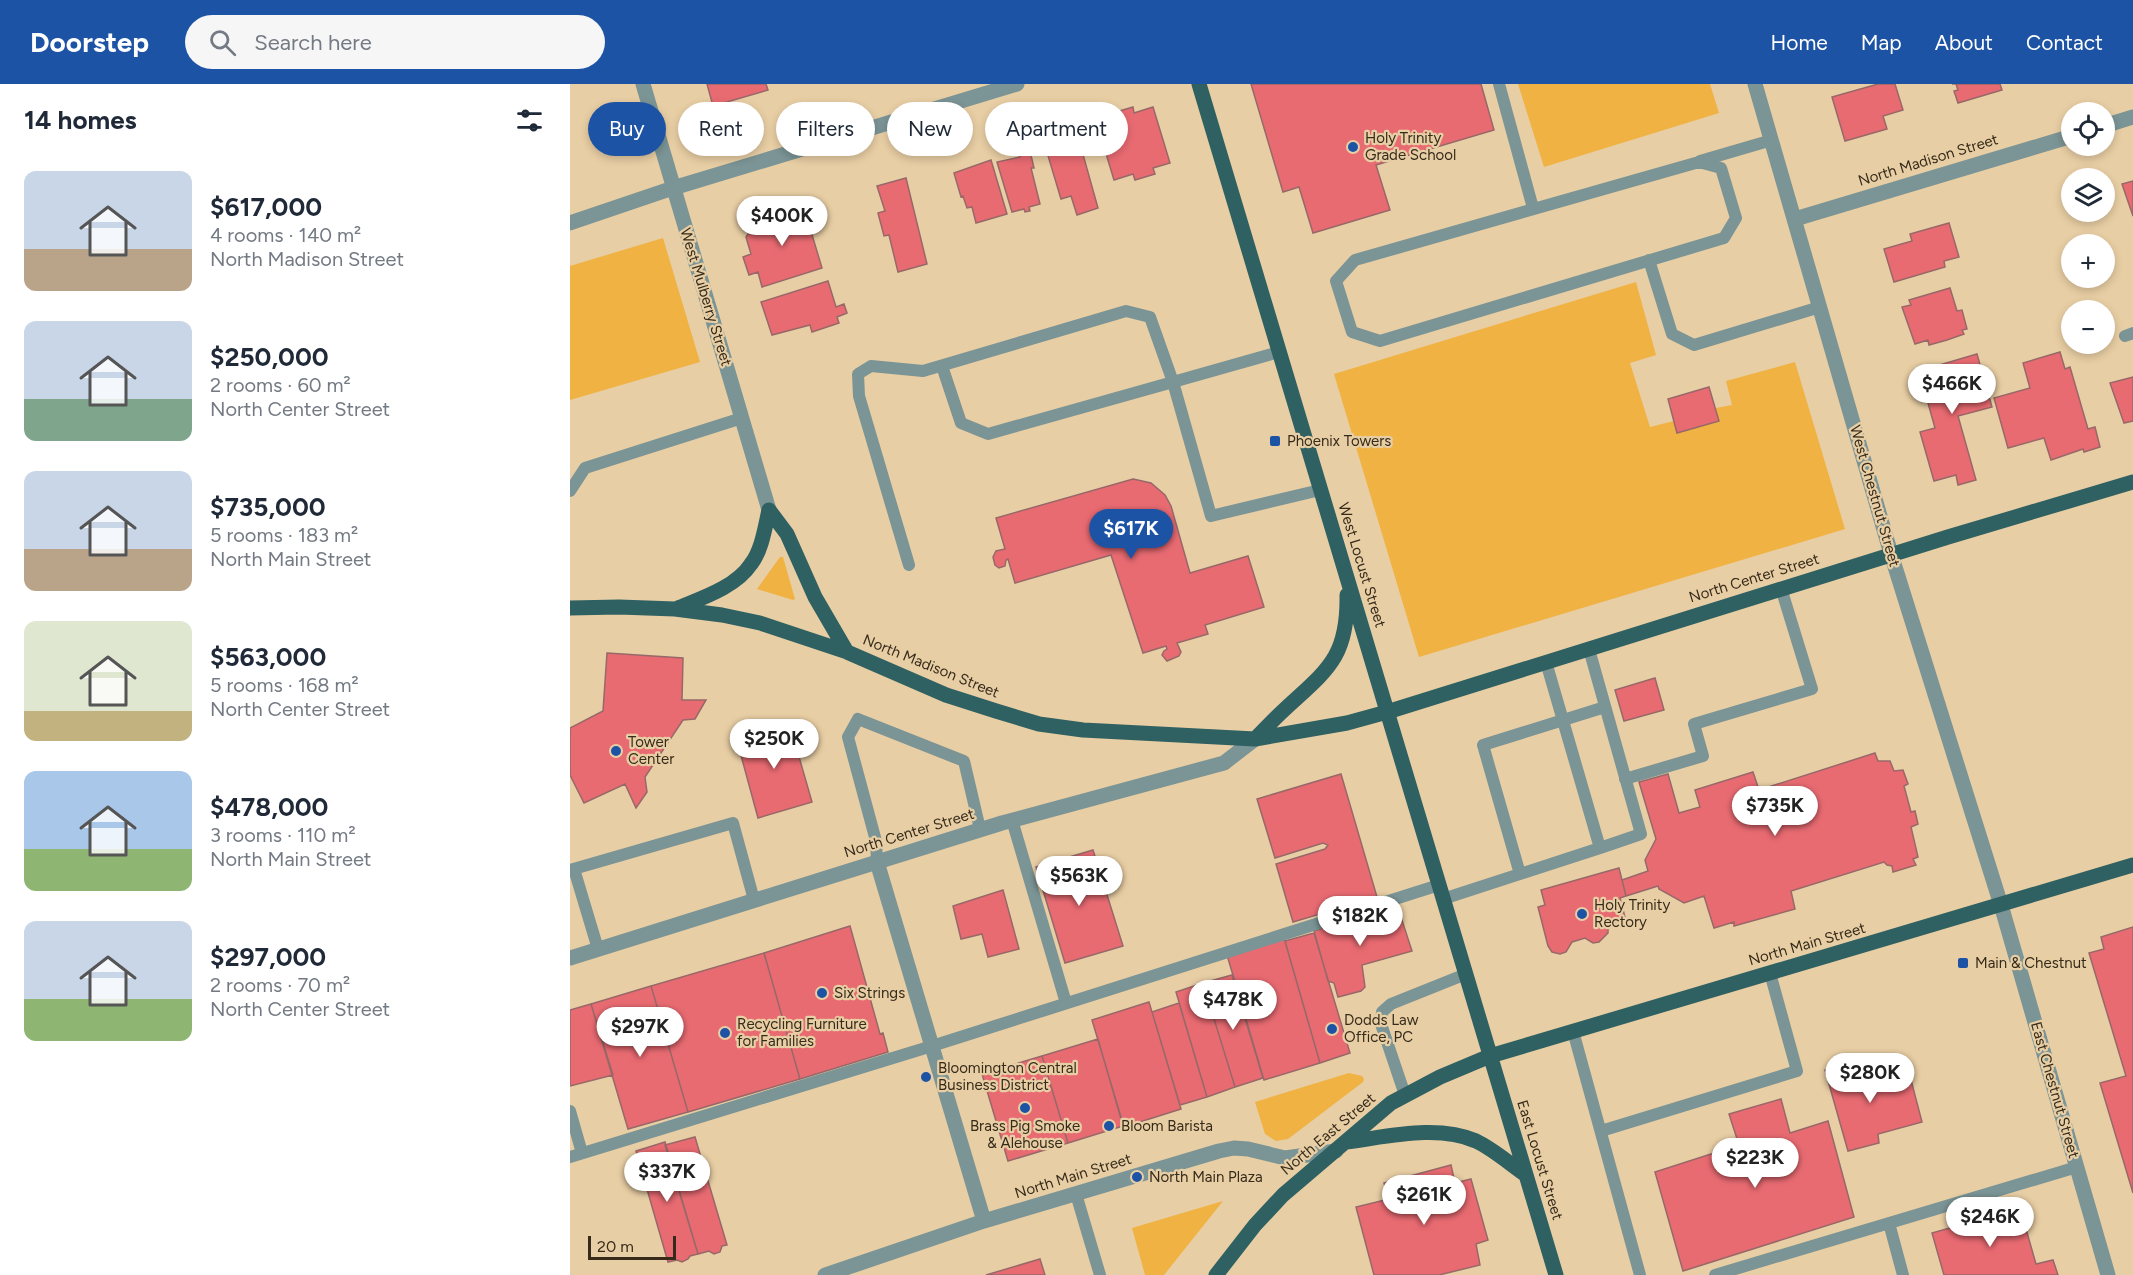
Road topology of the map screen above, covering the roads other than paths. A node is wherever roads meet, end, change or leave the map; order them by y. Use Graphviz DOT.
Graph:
graph roads {
  1 [pos="643,84"];
  2 [pos="1017,84"];
  3 [pos="1198,84"];
  4 [pos="1499,84"];
  5 [pos="1755,84"];
  6 [pos="2133,117"];
  7 [pos="2115,123"];
  8 [pos="2061,139"];
  9 [pos="1772,140"];
  10 [pos="1699,162"];
  11 [pos="673,188"];
  12 [pos="1533,208"];
  13 [pos="1795,219"];
  14 [pos="570,223"];
  15 [pos="1649,260"];
  16 [pos="1820,307"];
  17 [pos="1279,352"];
  18 [pos="942,366"];
  19 [pos="1173,382"];
  20 [pos="742,418"];
  21 [pos="2133,482"];
  22 [pos="1320,490"];
  23 [pos="570,491"];
  24 [pos="769,510"];
  25 [pos="1891,554"];
  26 [pos="909,565"];
  27 [pos="1347,580"];
  28 [pos="1781,588"];
  29 [pos="570,608"];
  30 [pos="675,609"];
  31 [pos="1589,649"];
  32 [pos="847,652"];
  33 [pos="1546,662"];
  34 [pos="1605,707"];
  35 [pos="1387,712"];
  36 [pos="1563,720"];
  37 [pos="1255,739"];
  38 [pos="1625,779"];
  39 [pos="1012,820"];
  40 [pos="980,829"];
  41 [pos="1600,848"];
  42 [pos="877,862"];
  43 [pos="2133,865"];
  44 [pos="572,869"];
  45 [pos="1520,874"];
  46 [pos="1441,892"];
  47 [pos="754,900"];
  48 [pos="2001,905"];
  49 [pos="598,949"];
  50 [pos="570,958"];
  51 [pos="1770,973"];
  52 [pos="1466,974"];
  53 [pos="1066,1003"];
  54 [pos="1574,1031"];
  55 [pos="932,1046"];
  56 [pos="1490,1056"];
  57 [pos="1405,1095"];
  58 [pos="570,1111"];
  59 [pos="1601,1131"];
  60 [pos="1341,1146"];
  61 [pos="576,1155"];
  62 [pos="2077,1167"];
  63 [pos="1526,1175"];
  64 [pos="1076,1194"];
  65 [pos="984,1221"];
  66 [pos="1889,1223"];
  67 [pos="825,1275"];
  68 [pos="1100,1275"];
  69 [pos="1216,1275"];
  70 [pos="1556,1275"];
  71 [pos="1640,1275"];
  72 [pos="1715,1275"];
  73 [pos="1903,1275"];
  74 [pos="2108,1275"];
  1 -- 11 [label="street, West Mulberry Street"];
  2 -- 11 [label="street"];
  3 -- 17 [label="main road, West Locust Street"];
  4 -- 12 [label="lane"];
  5 -- 9 [label="street, West Chestnut Street"];
  6 -- 7 [label="street"];
  8 -- 13 [label="street, North Madison Street"];
  9 -- 10 [label="lane"];
  9 -- 13 [label="street, West Chestnut Street"];
  10 -- 12 [label="lane"];
  10 -- 15 [label="lane"];
  11 -- 14 [label="street"];
  11 -- 20 [label="street, West Mulberry Street"];
  12 -- 15 [label="lane"];
  13 -- 16 [label="street, West Chestnut Street"];
  15 -- 16 [label="lane"];
  16 -- 25 [label="street, West Chestnut Street"];
  17 -- 19 [label="lane"];
  17 -- 22 [label="main road, West Locust Street"];
  18 -- 19 [label="lane"];
  18 -- 19 [label="lane"];
  18 -- 26 [label="lane"];
  19 -- 22 [label="lane"];
  20 -- 23 [label="lane"];
  20 -- 24 [label="street, West Mulberry Street"];
  21 -- 25 [label="main road, North Center Street"];
  22 -- 27 [label="main road, West Locust Street"];
  24 -- 30 [label="main road"];
  24 -- 32 [label="main road"];
  25 -- 28 [label="main road, North Center Street"];
  25 -- 48 [label="street, West Chestnut Street"];
  27 -- 35 [label="main road, West Locust Street"];
  27 -- 37 [label="main road"];
  28 -- 31 [label="main road, North Center Street"];
  28 -- 38 [label="lane"];
  29 -- 30 [label="main road, North Madison Street"];
  30 -- 32 [label="main road, North Madison Street"];
  31 -- 33 [label="main road, North Center Street"];
  31 -- 34 [label="lane"];
  32 -- 37 [label="main road, North Madison Street"];
  33 -- 35 [label="main road, North Center Street"];
  33 -- 36 [label="lane"];
  34 -- 36 [label="lane"];
  34 -- 38 [label="lane"];
  35 -- 37 [label="main road, North Madison Street"];
  35 -- 46 [label="main road, West Locust Street"];
  36 -- 41 [label="lane"];
  36 -- 45 [label="lane"];
  37 -- 39 [label="street, North Center Street"];
  38 -- 41 [label="lane"];
  39 -- 40 [label="street, North Center Street"];
  39 -- 53 [label="lane"];
  40 -- 42 [label="street, North Center Street"];
  40 -- 42 [label="lane"];
  41 -- 45 [label="lane"];
  42 -- 47 [label="street, North Center Street"];
  42 -- 55 [label="street"];
  43 -- 48 [label="main road, North Main Street"];
  44 -- 47 [label="lane"];
  44 -- 49 [label="lane"];
  45 -- 46 [label="lane"];
  46 -- 52 [label="main road, West Locust Street"];
  46 -- 53 [label="lane"];
  47 -- 49 [label="street, North Center Street"];
  48 -- 51 [label="main road, North Main Street"];
  48 -- 62 [label="street, East Chestnut Street"];
  49 -- 50 [label="street, North Center Street"];
  51 -- 54 [label="main road, North Main Street"];
  51 -- 59 [label="lane"];
  52 -- 56 [label="main road, West Locust Street"];
  52 -- 57 [label="lane"];
  53 -- 55 [label="lane"];
  54 -- 56 [label="main road, North Main Street"];
  54 -- 59 [label="lane"];
  55 -- 61 [label="lane"];
  55 -- 65 [label="street"];
  56 -- 57 [label="main road, North East Street"];
  56 -- 63 [label="main road, East Locust Street"];
  57 -- 60 [label="main road, North East Street"];
  58 -- 61 [label="lane"];
  59 -- 71 [label="lane"];
  60 -- 63 [label="main road"];
  60 -- 64 [label="street, North Main Street"];
  60 -- 69 [label="main road, North East Street"];
  62 -- 66 [label="lane"];
  62 -- 74 [label="street, East Chestnut Street"];
  63 -- 70 [label="main road, East Locust Street"];
  64 -- 65 [label="street, North Main Street"];
  64 -- 68 [label="lane"];
  65 -- 67 [label="street, North Main Street"];
  66 -- 72 [label="lane"];
  66 -- 73 [label="lane"];
}
